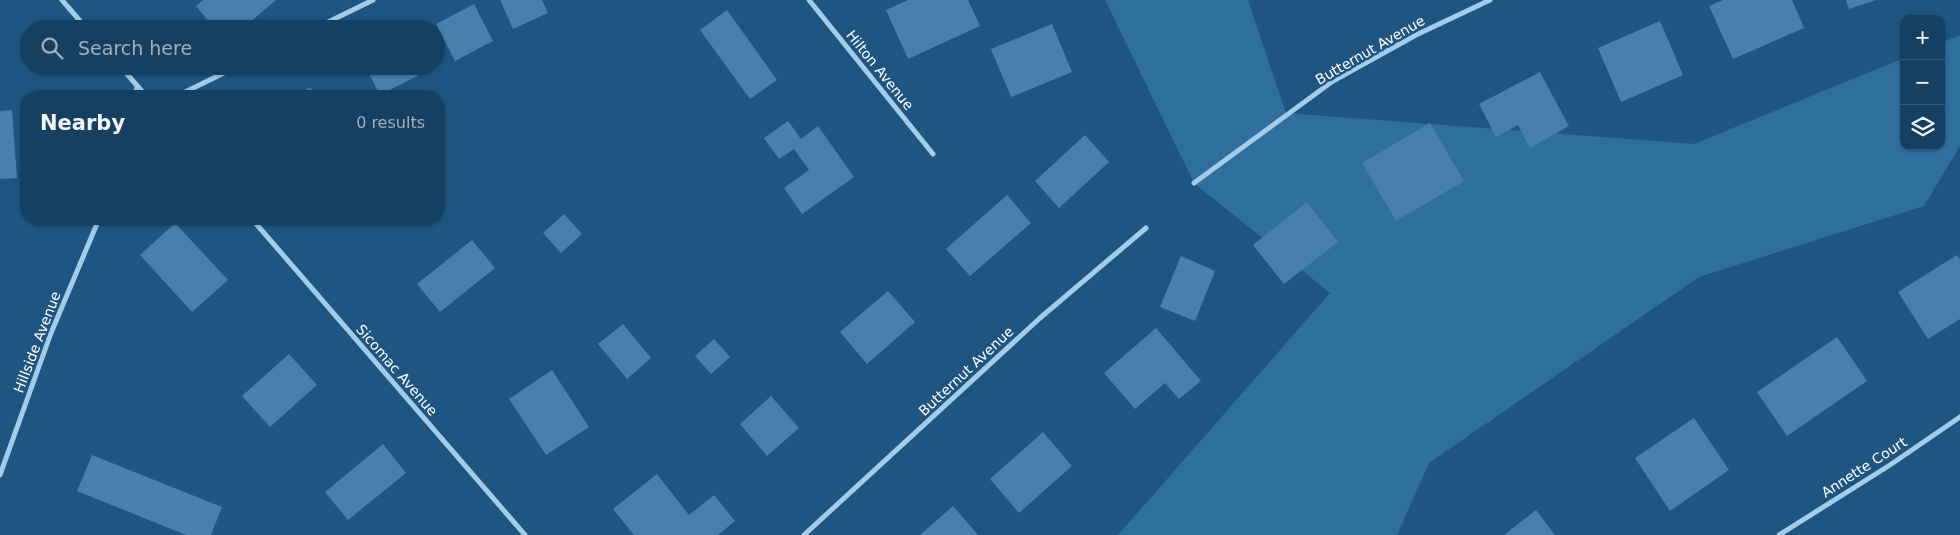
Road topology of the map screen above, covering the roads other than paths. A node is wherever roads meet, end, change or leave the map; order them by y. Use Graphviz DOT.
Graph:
graph roads {
  1 [pos="62,0"];
  2 [pos="373,0"];
  3 [pos="809,0"];
  4 [pos="1490,0"];
  5 [pos="79,20"];
  6 [pos="332,20"];
  7 [pos="127,75"];
  8 [pos="220,75"];
  9 [pos="137,87"];
  10 [pos="136,90"];
  11 [pos="140,90"];
  12 [pos="189,90"];
  13 [pos="934,154"];
  14 [pos="1194,182"];
  15 [pos="97,225"];
  16 [pos="257,225"];
  17 [pos="1146,228"];
  18 [pos="1960,417"];
  19 [pos="0,475"];
  20 [pos="525,535"];
  21 [pos="804,535"];
  22 [pos="1779,535"];
  1 -- 5 [label="street"];
  2 -- 6 [label="street"];
  3 -- 13 [label="street, Hilton Avenue"];
  4 -- 14 [label="street, Butternut Avenue"];
  7 -- 9 [label="street"];
  8 -- 12 [label="street"];
  9 -- 10 [label="street"];
  9 -- 11 [label="street"];
  15 -- 19 [label="street, Hillside Avenue"];
  16 -- 20 [label="street, Sicomac Avenue"];
  17 -- 21 [label="street, Butternut Avenue"];
  18 -- 22 [label="street, Annette Court"];
}
